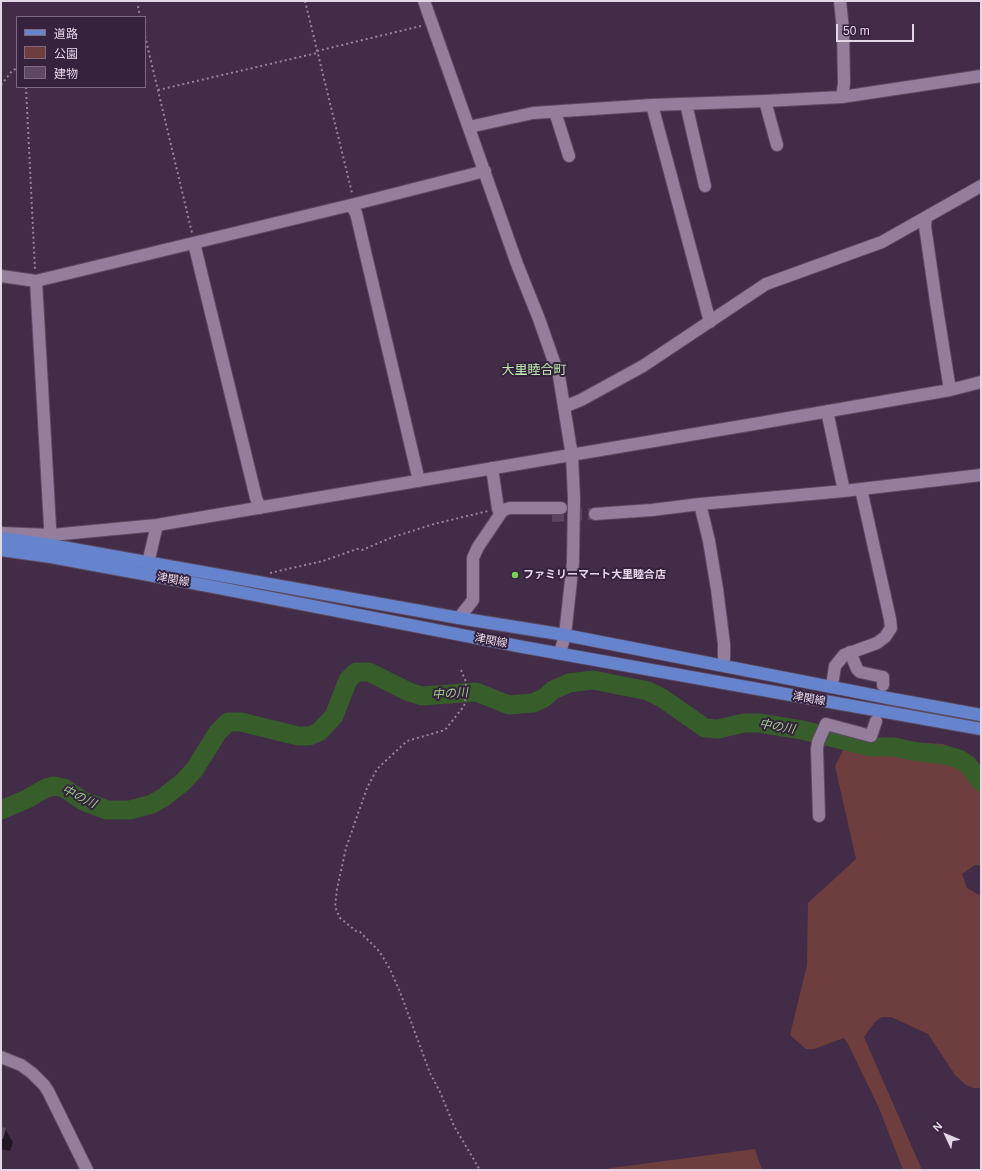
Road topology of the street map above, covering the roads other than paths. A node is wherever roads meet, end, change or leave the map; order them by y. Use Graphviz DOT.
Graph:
graph roads {
  1 [pos="424,1"];
  2 [pos="840,1"];
  3 [pos="981,76"];
  4 [pos="842,97"];
  5 [pos="765,102"];
  6 [pos="686,104"];
  7 [pos="652,105"];
  8 [pos="556,112"];
  9 [pos="469,127"];
  10 [pos="777,145"];
  11 [pos="569,156"];
  12 [pos="485,171"];
  13 [pos="706,186"];
  14 [pos="981,186"];
  15 [pos="353,205"];
  16 [pos="926,217"];
  17 [pos="194,243"];
  18 [pos="1,276"];
  19 [pos="36,281"];
  20 [pos="710,322"];
  21 [pos="981,382"];
  22 [pos="950,390"];
  23 [pos="564,407"];
  24 [pos="827,412"];
  25 [pos="572,456"];
  26 [pos="492,468"];
  27 [pos="981,476"];
  28 [pos="419,481"];
  29 [pos="861,488"];
  30 [pos="844,491"];
  31 [pos="700,504"];
  32 [pos="260,508"];
  33 [pos="501,511"];
  34 [pos="556,512"];
  35 [pos="592,517"];
  36 [pos="157,525"];
  37 [pos="1,533"];
  38 [pos="1,538"];
  39 [pos="51,540"];
  40 [pos="1,550"];
  41 [pos="51,557"];
  42 [pos="148,563"];
  43 [pos="459,618"];
  44 [pos="565,635"];
  45 [pos="560,652"];
  46 [pos="850,652"];
  47 [pos="724,658"];
  48 [pos="832,679"];
  49 [pos="883,684"];
  50 [pos="981,715"];
  51 [pos="876,721"];
  52 [pos="981,729"];
  53 [pos="819,816"];
  54 [pos="1,1057"];
  55 [pos="87,1170"];
  1 -- 9 [label="street"];
  2 -- 4 [label="street"];
  3 -- 4 [label="street"];
  4 -- 5 [label="street"];
  5 -- 6 [label="street"];
  5 -- 10 [label="street"];
  6 -- 7 [label="street"];
  6 -- 13 [label="street"];
  7 -- 8 [label="street"];
  7 -- 20 [label="street"];
  8 -- 9 [label="street"];
  8 -- 11 [label="street"];
  9 -- 12 [label="street"];
  12 -- 15 [label="street"];
  12 -- 23 [label="street"];
  14 -- 16 [label="street"];
  15 -- 17 [label="street"];
  15 -- 28 [label="street"];
  16 -- 20 [label="street"];
  16 -- 22 [label="street"];
  17 -- 19 [label="street"];
  17 -- 32 [label="street"];
  18 -- 19 [label="street"];
  19 -- 39 [label="street"];
  20 -- 23 [label="street"];
  21 -- 22 [label="street"];
  22 -- 24 [label="street"];
  23 -- 25 [label="street"];
  24 -- 25 [label="street"];
  24 -- 30 [label="street"];
  25 -- 26 [label="street"];
  25 -- 44 [label="street"];
  26 -- 28 [label="street"];
  26 -- 33 [label="street"];
  27 -- 29 [label="street"];
  28 -- 32 [label="street"];
  29 -- 30 [label="street"];
  29 -- 46 [label="street"];
  30 -- 31 [label="street"];
  31 -- 35 [label="street"];
  31 -- 47 [label="street"];
  32 -- 36 [label="street"];
  33 -- 34 [label="street"];
  33 -- 43 [label="street"];
  36 -- 39 [label="street"];
  36 -- 42 [label="street"];
  37 -- 39 [label="street"];
  38 -- 39 [label="main road, 津関線"];
  39 -- 41 [label="street"];
  39 -- 42 [label="main road, 津関線"];
  40 -- 41 [label="main road, 津関線"];
  41 -- 45 [label="main road, 津関線"];
  42 -- 43 [label="main road, 津関線"];
  43 -- 44 [label="main road, 津関線"];
  44 -- 45 [label="street"];
  44 -- 50 [label="main road, 津関線"];
  45 -- 52 [label="main road, 津関線"];
  46 -- 48 [label="street"];
  46 -- 49 [label="street"];
  51 -- 53 [label="street"];
  54 -- 55 [label="street"];
}
